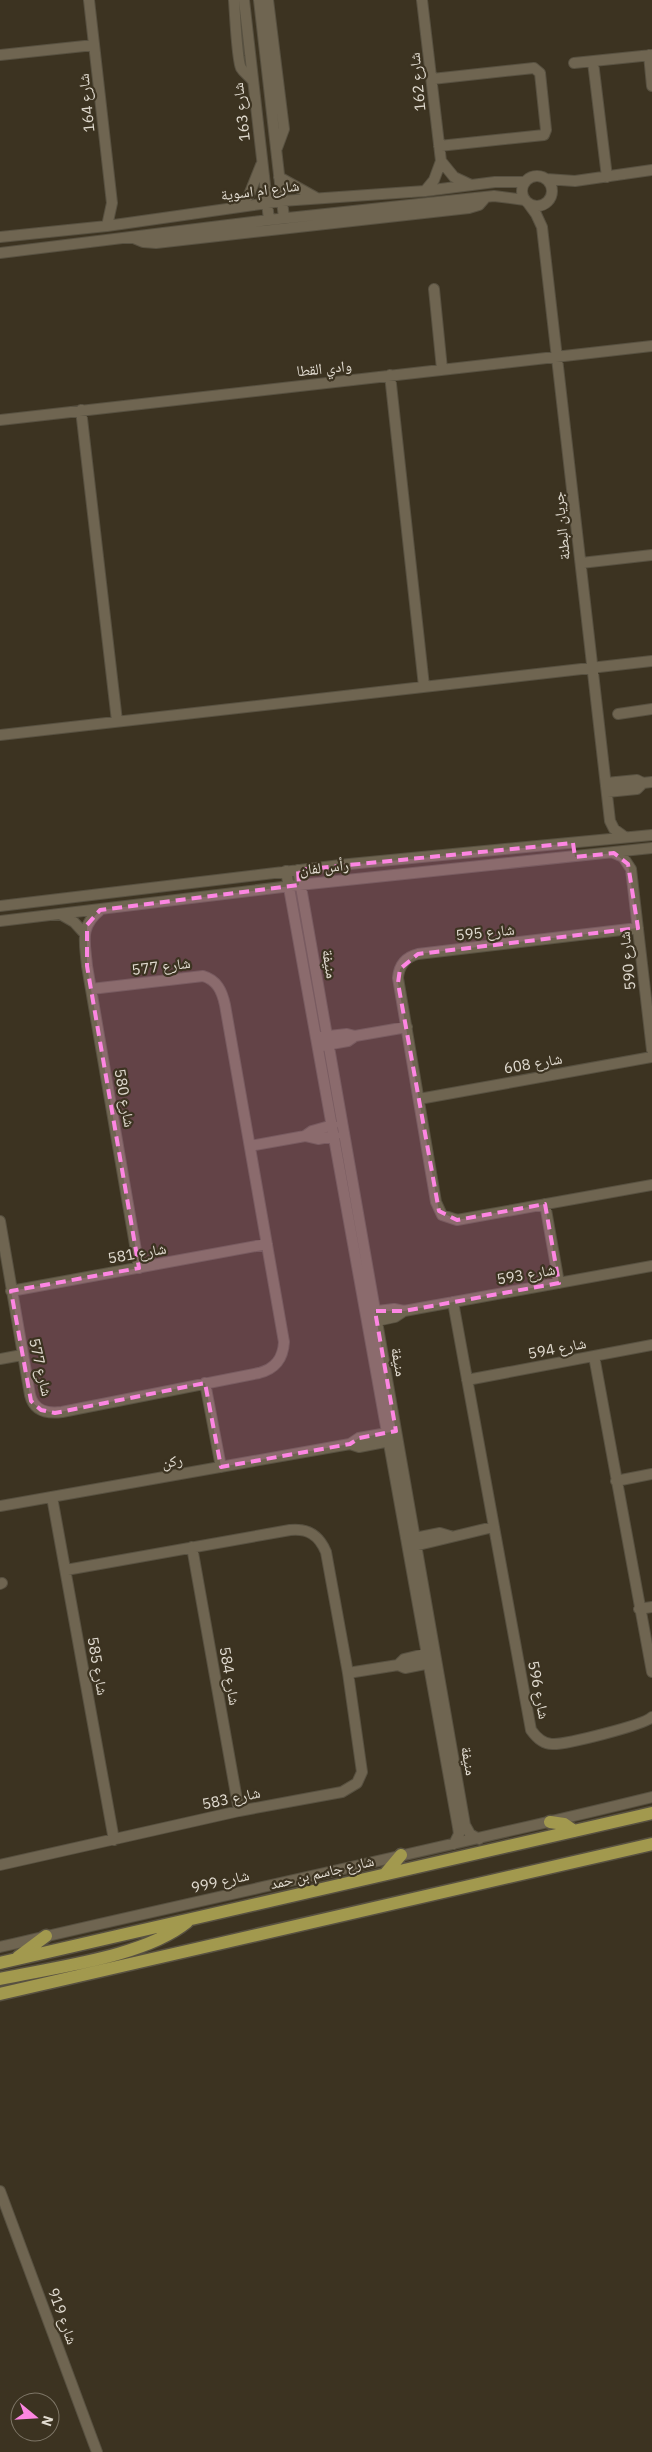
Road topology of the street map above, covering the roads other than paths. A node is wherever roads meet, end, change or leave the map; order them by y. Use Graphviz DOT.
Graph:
graph roads {
  1 [pos="89,0"];
  2 [pos="234,0"];
  3 [pos="244,0"];
  4 [pos="259,0"];
  5 [pos="268,0"];
  6 [pos="422,0"];
  7 [pos="94,45"];
  8 [pos="0,55"];
  9 [pos="651,55"];
  10 [pos="593,62"];
  11 [pos="574,63"];
  12 [pos="432,79"];
  13 [pos="252,80"];
  14 [pos="652,86"];
  15 [pos="439,146"];
  16 [pos="277,149"];
  17 [pos="441,161"];
  18 [pos="262,162"];
  19 [pos="652,170"];
  20 [pos="279,177"];
  21 [pos="607,177"];
  22 [pos="546,179"];
  23 [pos="575,181"];
  24 [pos="526,182"];
  25 [pos="472,185"];
  26 [pos="425,191"];
  27 [pos="486,197"];
  28 [pos="319,198"];
  29 [pos="550,198"];
  30 [pos="282,201"];
  31 [pos="527,201"];
  32 [pos="112,203"];
  33 [pos="267,203"];
  34 [pos="238,208"];
  35 [pos="284,218"];
  36 [pos="269,220"];
  37 [pos="130,223"];
  38 [pos="107,226"];
  39 [pos="542,226"];
  40 [pos="130,237"];
  41 [pos="0,238"];
  42 [pos="0,253"];
  43 [pos="434,289"];
  44 [pos="652,346"];
  45 [pos="557,357"];
  46 [pos="442,369"];
  47 [pos="390,375"];
  48 [pos="81,410"];
  49 [pos="0,420"];
  50 [pos="652,555"];
  51 [pos="580,563"];
  52 [pos="652,661"];
  53 [pos="594,668"];
  54 [pos="424,686"];
  55 [pos="652,710"];
  56 [pos="618,714"];
  57 [pos="117,721"];
  58 [pos="0,735"];
  59 [pos="648,782"];
  60 [pos="606,787"];
  61 [pos="610,821"];
  62 [pos="652,835"];
  63 [pos="624,837"];
  64 [pos="601,839"];
  65 [pos="573,843"];
  66 [pos="650,848"];
  67 [pos="614,853"];
  68 [pos="575,857"];
  69 [pos="631,869"];
  70 [pos="298,870"];
  71 [pos="286,871"];
  72 [pos="299,885"];
  73 [pos="288,886"];
  74 [pos="0,906"];
  75 [pos="100,910"];
  76 [pos="60,914"];
  77 [pos="0,921"];
  78 [pos="638,928"];
  79 [pos="84,933"];
  80 [pos="91,989"];
  81 [pos="407,1027"];
  82 [pos="322,1041"];
  83 [pos="652,1050"];
  84 [pos="652,1056"];
  85 [pos="419,1098"];
  86 [pos="333,1125"];
  87 [pos="304,1136"];
  88 [pos="335,1136"];
  89 [pos="250,1146"];
  90 [pos="652,1185"];
  91 [pos="546,1204"];
  92 [pos="0,1221"];
  93 [pos="268,1244"];
  94 [pos="652,1266"];
  95 [pos="139,1268"];
  96 [pos="559,1283"];
  97 [pos="11,1291"];
  98 [pos="453,1302"];
  99 [pos="372,1317"];
  100 [pos="652,1345"];
  101 [pos="22,1355"];
  102 [pos="594,1356"];
  103 [pos="0,1359"];
  104 [pos="467,1380"];
  105 [pos="205,1383"];
  106 [pos="392,1436"];
  107 [pos="221,1467"];
  108 [pos="652,1474"];
  109 [pos="616,1481"];
  110 [pos="52,1497"];
  111 [pos="0,1506"];
  112 [pos="493,1527"];
  113 [pos="411,1543"];
  114 [pos="192,1547"];
  115 [pos="66,1570"];
  116 [pos="652,1607"];
  117 [pos="639,1609"];
  118 [pos="431,1658"];
  119 [pos="652,1672"];
  120 [pos="348,1673"];
  121 [pos="652,1717"];
  122 [pos="652,1797"];
  123 [pos="239,1811"];
  124 [pos="652,1813"];
  125 [pos="550,1822"];
  126 [pos="574,1831"];
  127 [pos="479,1839"];
  128 [pos="114,1840"];
  129 [pos="454,1844"];
  130 [pos="652,1844"];
  131 [pos="401,1854"];
  132 [pos="0,1865"];
  133 [pos="385,1874"];
  134 [pos="191,1919"];
  135 [pos="46,1936"];
  136 [pos="0,1947"];
  137 [pos="6,1962"];
  138 [pos="0,1979"];
  139 [pos="0,1994"];
  140 [pos="0,2192"];
  141 [pos="97,2452"];
  1 -- 7 [label="street, شارع 164"];
  2 -- 13 [label="street"];
  3 -- 13 [label="street, شارع 163"];
  4 -- 16 [label="street, شارع 163"];
  5 -- 16 [label="street"];
  6 -- 12 [label="street, شارع 162"];
  7 -- 8 [label="street"];
  7 -- 32 [label="street, شارع 164"];
  9 -- 10 [label="street"];
  9 -- 14 [label="street"];
  10 -- 11 [label="street"];
  10 -- 21 [label="street"];
  12 -- 15 [label="street, شارع 162"];
  12 -- 15 [label="street"];
  13 -- 18 [label="street, شارع 163"];
  15 -- 17 [label="street, شارع 162"];
  16 -- 20 [label="street, شارع 163"];
  17 -- 25 [label="street"];
  17 -- 26 [label="street"];
  18 -- 33 [label="street, شارع 163"];
  18 -- 34 [label="street"];
  19 -- 21 [label="street"];
  20 -- 28 [label="street"];
  20 -- 30 [label="street, شارع 163"];
  21 -- 23 [label="street"];
  22 -- 23 [label="street"];
  22 -- 24 [label="street"];
  22 -- 29 [label="street"];
  23 -- 29 [label="street"];
  24 -- 25 [label="street, شارع ام اسوية"];
  24 -- 31 [label="street"];
  25 -- 26 [label="street, شارع ام اسوية"];
  26 -- 28 [label="street, شارع ام اسوية"];
  27 -- 31 [label="street, شارع ام اسوية"];
  27 -- 35 [label="street, شارع ام اسوية"];
  27 -- 40 [label="street"];
  28 -- 30 [label="street, شارع ام اسوية"];
  29 -- 31 [label="street"];
  29 -- 39 [label="street, جريان البطنة"];
  30 -- 33 [label="street, شارع ام اسوية"];
  30 -- 35 [label="street, شارع 163"];
  31 -- 39 [label="street, جريان البطنة"];
  32 -- 37 [label="street"];
  32 -- 38 [label="street, شارع 164"];
  33 -- 34 [label="street, شارع ام اسوية"];
  33 -- 36 [label="street, شارع 163"];
  34 -- 37 [label="street, شارع ام اسوية"];
  35 -- 36 [label="street, شارع ام اسوية"];
  36 -- 40 [label="street, شارع ام اسوية"];
  37 -- 38 [label="street, شارع ام اسوية"];
  38 -- 41 [label="street, شارع ام اسوية"];
  39 -- 45 [label="street, جريان البطنة"];
  40 -- 42 [label="street, شارع ام اسوية"];
  43 -- 46 [label="street"];
  44 -- 45 [label="street, وادي القطا"];
  45 -- 46 [label="street, وادي القطا"];
  45 -- 51 [label="street, جريان البطنة"];
  46 -- 47 [label="street, وادي القطا"];
  47 -- 48 [label="street, وادي القطا"];
  47 -- 54 [label="street"];
  48 -- 49 [label="street, وادي القطا"];
  48 -- 57 [label="street"];
  50 -- 51 [label="street"];
  51 -- 53 [label="street, جريان البطنة"];
  52 -- 53 [label="street"];
  53 -- 54 [label="street"];
  53 -- 60 [label="street, جريان البطنة"];
  54 -- 57 [label="street"];
  55 -- 56 [label="street"];
  57 -- 58 [label="street"];
  59 -- 60 [label="street"];
  60 -- 61 [label="street, جريان البطنة"];
  61 -- 63 [label="street"];
  61 -- 64 [label="street"];
  62 -- 63 [label="street, رأس لفان"];
  63 -- 64 [label="street, رأس لفان"];
  64 -- 65 [label="street, رأس لفان"];
  65 -- 68 [label="street"];
  65 -- 70 [label="street, رأس لفان"];
  66 -- 67 [label="street, رأس لفان"];
  66 -- 69 [label="street"];
  67 -- 68 [label="street, رأس لفان"];
  67 -- 69 [label="street"];
  68 -- 72 [label="street, رأس لفان"];
  69 -- 78 [label="street, شارع 590"];
  70 -- 71 [label="street, رأس لفان"];
  70 -- 72 [label="street, منيفة"];
  71 -- 73 [label="street, منيفة"];
  71 -- 74 [label="street, رأس لفان"];
  72 -- 73 [label="street, رأس لفان"];
  72 -- 82 [label="street, منيفة"];
  73 -- 75 [label="street, رأس لفان"];
  73 -- 82 [label="street, منيفة"];
  75 -- 76 [label="street, رأس لفان"];
  75 -- 79 [label="street"];
  76 -- 77 [label="street, رأس لفان"];
  76 -- 79 [label="street"];
  78 -- 81 [label="street, شارع 595"];
  78 -- 83 [label="street, شارع 590"];
  79 -- 80 [label="street, شارع 580"];
  80 -- 89 [label="street, شارع 577"];
  80 -- 95 [label="street, شارع 580"];
  81 -- 82 [label="street"];
  81 -- 85 [label="street, شارع 595"];
  82 -- 86 [label="street, منيفة"];
  82 -- 99 [label="street, منيفة"];
  84 -- 85 [label="street, شارع 608"];
  85 -- 91 [label="street, شارع 595"];
  86 -- 87 [label="street"];
  86 -- 88 [label="street, منيفة"];
  87 -- 88 [label="street"];
  87 -- 89 [label="street"];
  88 -- 99 [label="street, منيفة"];
  89 -- 93 [label="street, شارع 577"];
  90 -- 91 [label="street, شارع 595"];
  91 -- 96 [label="street"];
  92 -- 97 [label="street, شارع 577"];
  93 -- 95 [label="street, شارع 581"];
  93 -- 105 [label="street, شارع 577"];
  94 -- 96 [label="street, شارع 593"];
  95 -- 97 [label="street, شارع 581"];
  96 -- 98 [label="street, شارع 593"];
  97 -- 101 [label="street, شارع 577"];
  98 -- 99 [label="street, شارع 593"];
  98 -- 104 [label="street, شارع 596"];
  99 -- 106 [label="street, منيفة"];
  100 -- 102 [label="street, شارع 594"];
  101 -- 103 [label="street"];
  101 -- 105 [label="street, شارع 577"];
  102 -- 104 [label="street, شارع 594"];
  102 -- 109 [label="street"];
  104 -- 112 [label="street, شارع 596"];
  105 -- 107 [label="street"];
  106 -- 107 [label="street, ركن"];
  106 -- 113 [label="street, منيفة"];
  107 -- 110 [label="street, ركن"];
  108 -- 109 [label="street"];
  109 -- 117 [label="street"];
  110 -- 111 [label="street, ركن"];
  110 -- 115 [label="street, شارع 585"];
  112 -- 113 [label="street"];
  112 -- 121 [label="street, شارع 596"];
  113 -- 118 [label="street, منيفة"];
  114 -- 115 [label="street, شارع 583"];
  114 -- 120 [label="street, شارع 583"];
  114 -- 123 [label="street, شارع 584"];
  115 -- 128 [label="street, شارع 585"];
  116 -- 117 [label="street"];
  117 -- 119 [label="street"];
  118 -- 120 [label="street"];
  118 -- 127 [label="street, منيفة"];
  118 -- 129 [label="street, منيفة"];
  120 -- 123 [label="street, شارع 583"];
  122 -- 125 [label="street, شارع 999"];
  123 -- 128 [label="street, شارع 583"];
  124 -- 126 [label="main road, شارع جاسم بن حمد"];
  125 -- 126 [label="main road"];
  125 -- 127 [label="street, شارع 999"];
  126 -- 133 [label="main road, شارع جاسم بن حمد"];
  127 -- 129 [label="street, شارع 999"];
  128 -- 132 [label="street, شارع 583"];
  129 -- 131 [label="street, شارع 999"];
  130 -- 139 [label="main road"];
  131 -- 133 [label="main road"];
  131 -- 135 [label="street, شارع 999"];
  133 -- 134 [label="main road, شارع جاسم بن حمد"];
  134 -- 137 [label="main road, شارع جاسم بن حمد"];
  134 -- 138 [label="main road"];
  135 -- 136 [label="street, شارع 999"];
  135 -- 137 [label="main road"];
  140 -- 141 [label="street, شارع 919"];
}
